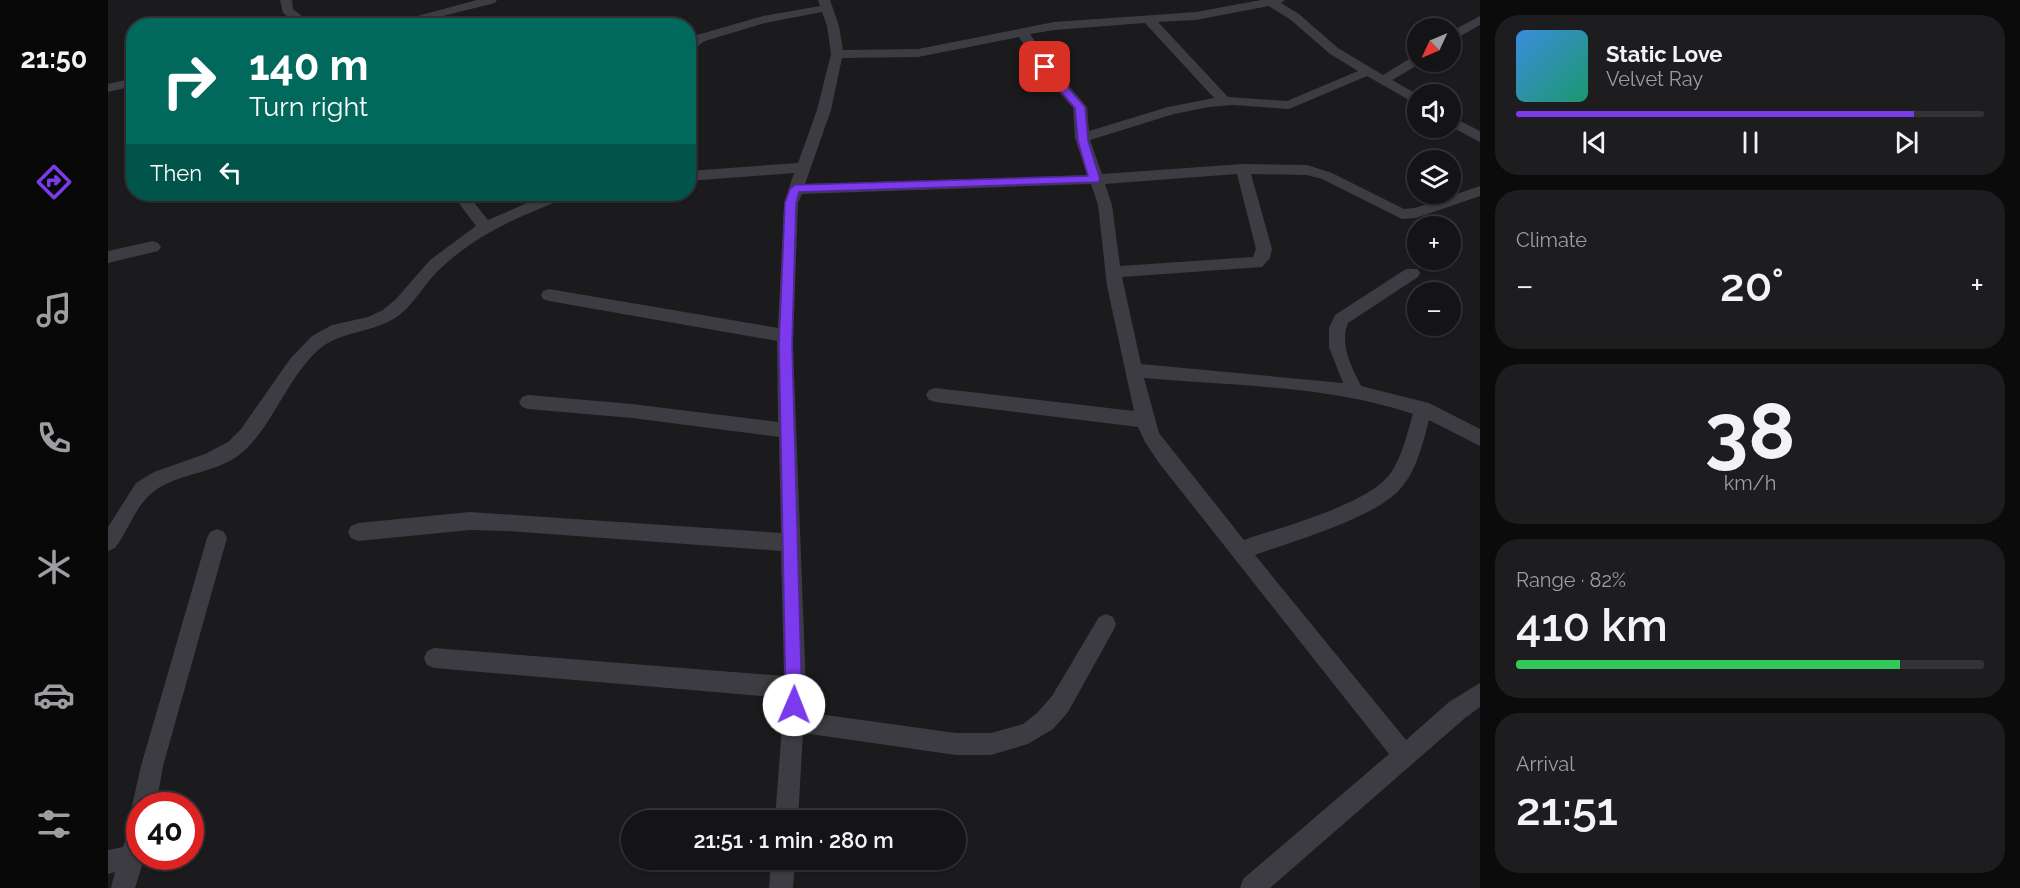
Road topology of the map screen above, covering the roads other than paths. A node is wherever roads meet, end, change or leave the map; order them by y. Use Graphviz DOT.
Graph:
graph roads {
  1 [pos="286,0"];
  2 [pos="491,0"];
  3 [pos="1272,0"];
  4 [pos="826,4"];
  5 [pos="298,18"];
  6 [pos="418,18"];
  7 [pos="1148,19"];
  8 [pos="1480,20"];
  9 [pos="1461,31"];
  10 [pos="1023,33"];
  11 [pos="696,42"];
  12 [pos="837,54"];
  13 [pos="1407,66"];
  14 [pos="1368,71"];
  15 [pos="1383,80"];
  16 [pos="126,84"];
  17 [pos="108,88"];
  18 [pos="1407,94"];
  19 [pos="1224,101"];
  20 [pos="1461,126"];
  21 [pos="1480,137"];
  22 [pos="1082,138"];
  23 [pos="802,168"];
  24 [pos="1243,169"];
  25 [pos="696,175"];
  26 [pos="1094,179"];
  27 [pos="795,189"];
  28 [pos="1480,191"];
  29 [pos="465,201"];
  30 [pos="542,201"];
  31 [pos="486,228"];
  32 [pos="153,248"];
  33 [pos="108,257"];
  34 [pos="1114,272"];
  35 [pos="1412,273"];
  36 [pos="549,295"];
  37 [pos="786,336"];
  38 [pos="1134,370"];
  39 [pos="1355,392"];
  40 [pos="935,396"];
  41 [pos="528,402"];
  42 [pos="1424,408"];
  43 [pos="1145,420"];
  44 [pos="788,430"];
  45 [pos="1480,438"];
  46 [pos="358,532"];
  47 [pos="217,538"];
  48 [pos="108,542"];
  49 [pos="791,543"];
  50 [pos="1240,551"];
  51 [pos="1106,624"];
  52 [pos="434,658"];
  53 [pos="795,688"];
  54 [pos="1480,694"];
  55 [pos="793,721"];
  56 [pos="1405,756"];
  57 [pos="147,792"];
  58 [pos="787,810"];
  59 [pos="126,858"];
  60 [pos="108,862"];
  61 [pos="129,870"];
  62 [pos="782,870"];
  63 [pos="123,888"];
  64 [pos="781,888"];
  65 [pos="1252,888"];
  1 -- 5 [label="street"];
  2 -- 6 [label="street"];
  3 -- 7 [label="street"];
  3 -- 14 [label="street"];
  4 -- 11 [label="street"];
  4 -- 12 [label="street"];
  7 -- 10 [label="street"];
  7 -- 19 [label="street"];
  8 -- 9 [label="street"];
  10 -- 12 [label="street"];
  10 -- 22 [label="street"];
  12 -- 23 [label="street"];
  13 -- 15 [label="street"];
  14 -- 15 [label="street"];
  14 -- 19 [label="street"];
  15 -- 18 [label="street"];
  16 -- 17 [label="street"];
  19 -- 22 [label="street"];
  20 -- 21 [label="street"];
  22 -- 26 [label="street"];
  23 -- 25 [label="street"];
  23 -- 27 [label="street"];
  24 -- 26 [label="street"];
  24 -- 28 [label="street"];
  24 -- 34 [label="street"];
  26 -- 27 [label="street"];
  26 -- 34 [label="street"];
  27 -- 37 [label="street"];
  29 -- 31 [label="street"];
  30 -- 31 [label="street"];
  31 -- 48 [label="street"];
  32 -- 33 [label="street"];
  34 -- 38 [label="street"];
  35 -- 39 [label="street"];
  36 -- 37 [label="street"];
  37 -- 44 [label="street"];
  38 -- 39 [label="street"];
  38 -- 43 [label="street"];
  39 -- 42 [label="street"];
  40 -- 43 [label="street"];
  41 -- 44 [label="street"];
  42 -- 45 [label="street"];
  42 -- 50 [label="street"];
  43 -- 50 [label="street"];
  44 -- 49 [label="street"];
  46 -- 49 [label="street"];
  47 -- 57 [label="street"];
  49 -- 53 [label="street"];
  50 -- 56 [label="street"];
  51 -- 55 [label="street"];
  52 -- 53 [label="street"];
  53 -- 55 [label="street"];
  54 -- 56 [label="street"];
  55 -- 58 [label="street"];
  56 -- 65 [label="street"];
  59 -- 60 [label="street"];
  61 -- 63 [label="street"];
  62 -- 64 [label="street"];
}
